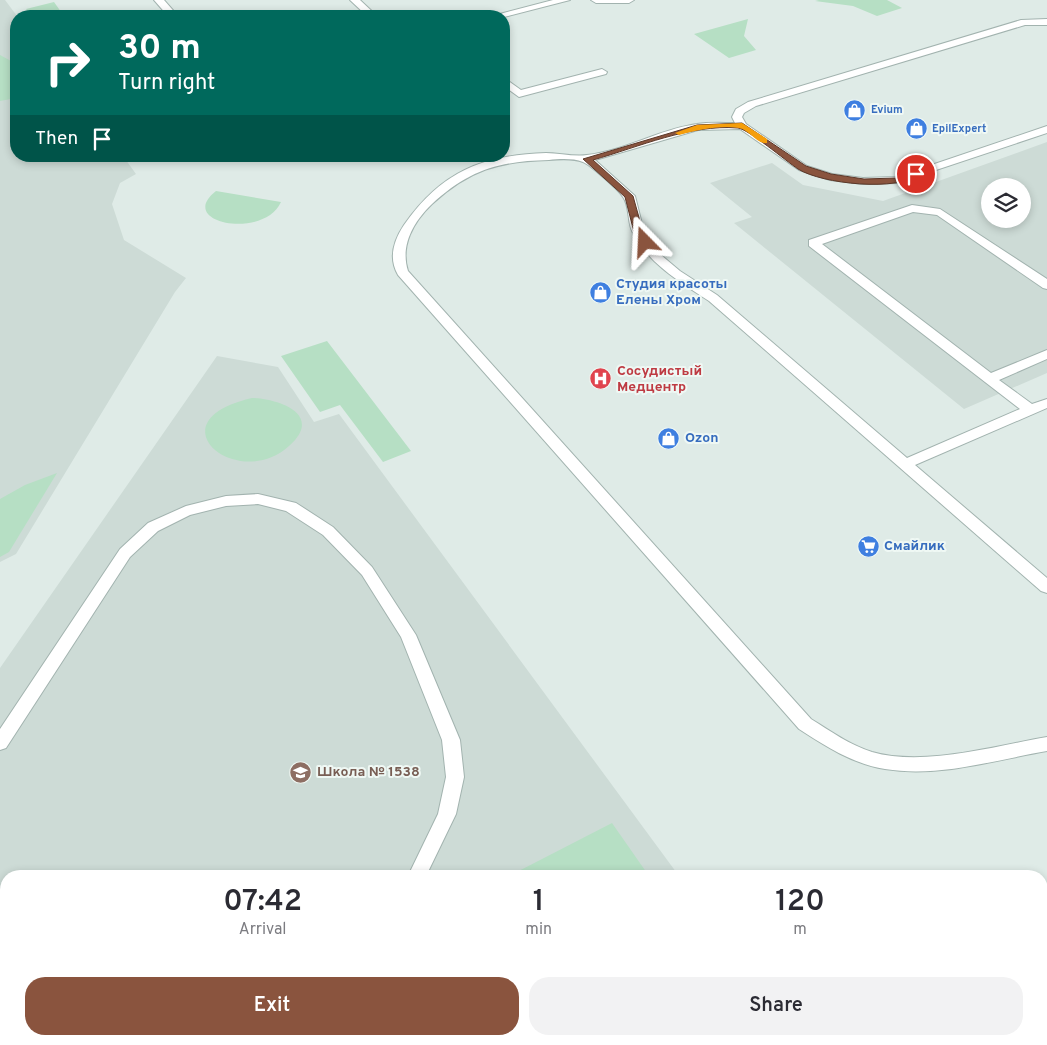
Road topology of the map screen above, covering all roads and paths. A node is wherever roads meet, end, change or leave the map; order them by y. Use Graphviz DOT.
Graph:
graph roads {
  1 [pos="159,0"];
  2 [pos="355,0"];
  3 [pos="565,0"];
  4 [pos="596,0"];
  5 [pos="629,0"];
  6 [pos="168,10"];
  7 [pos="366,10"];
  8 [pos="510,13"];
  9 [pos="1047,22"];
  10 [pos="602,72"];
  11 [pos="510,86"];
  12 [pos="742,126"];
  13 [pos="1047,129"];
  14 [pos="587,159"];
  15 [pos="510,160"];
  16 [pos="501,162"];
  17 [pos="1047,285"];
  18 [pos="1047,354"];
  19 [pos="989,379"];
  20 [pos="1047,403"];
  21 [pos="1030,410"];
  22 [pos="905,464"];
  23 [pos="1047,587"];
  24 [pos="0,743"];
  25 [pos="1047,744"];
  26 [pos="420,870"];
  1 -- 6 [label="lane"];
  2 -- 7 [label="lane"];
  3 -- 8 [label="lane"];
  4 -- 5 [label="lane"];
  9 -- 12 [label="lane"];
  10 -- 11 [label="lane"];
  12 -- 13 [label="lane"];
  12 -- 14 [label="lane"];
  14 -- 15 [label="lane"];
  14 -- 22 [label="lane"];
  16 -- 25 [label="lane"];
  17 -- 19 [label="lane"];
  18 -- 19 [label="lane"];
  19 -- 21 [label="lane"];
  20 -- 21 [label="lane"];
  21 -- 22 [label="lane"];
  22 -- 23 [label="lane"];
  24 -- 26 [label="lane"];
}
